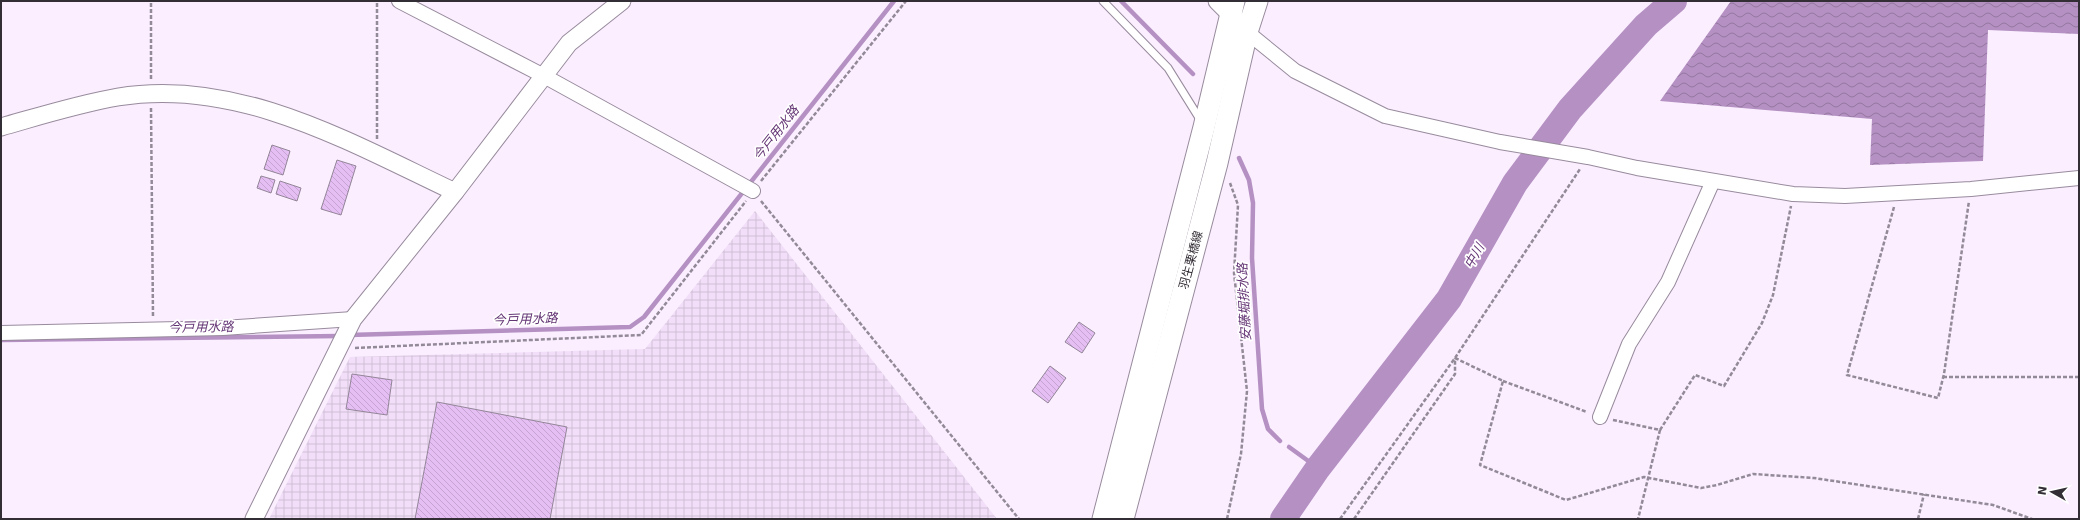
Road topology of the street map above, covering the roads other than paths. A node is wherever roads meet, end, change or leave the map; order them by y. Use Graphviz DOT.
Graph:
graph roads {
  1 [pos="399,1"];
  2 [pos="622,1"];
  3 [pos="1103,1"];
  4 [pos="1257,1"];
  5 [pos="1227,5"];
  6 [pos="1248,32"];
  7 [pos="544,76"];
  8 [pos="1,127"];
  9 [pos="1204,127"];
  10 [pos="2079,178"];
  11 [pos="1713,181"];
  12 [pos="753,191"];
  13 [pos="455,192"];
  14 [pos="353,319"];
  15 [pos="1,333"];
  16 [pos="1600,417"];
  17 [pos="254,519"];
  18 [pos="1103,519"];
  19 [pos="1123,519"];
  1 -- 7 [label="street"];
  2 -- 7 [label="street"];
  3 -- 9 [label="lane"];
  4 -- 6 [label="main road, 羽生栗橋線"];
  5 -- 6 [label="street"];
  5 -- 9 [label="main road, 羽生栗橋線"];
  6 -- 11 [label="street"];
  6 -- 19 [label="main road, 羽生栗橋線"];
  7 -- 12 [label="street"];
  7 -- 13 [label="street"];
  8 -- 13 [label="street"];
  9 -- 18 [label="main road, 羽生栗橋線"];
  10 -- 11 [label="street"];
  11 -- 16 [label="street"];
  13 -- 14 [label="street"];
  14 -- 15 [label="street"];
  14 -- 17 [label="street"];
}
